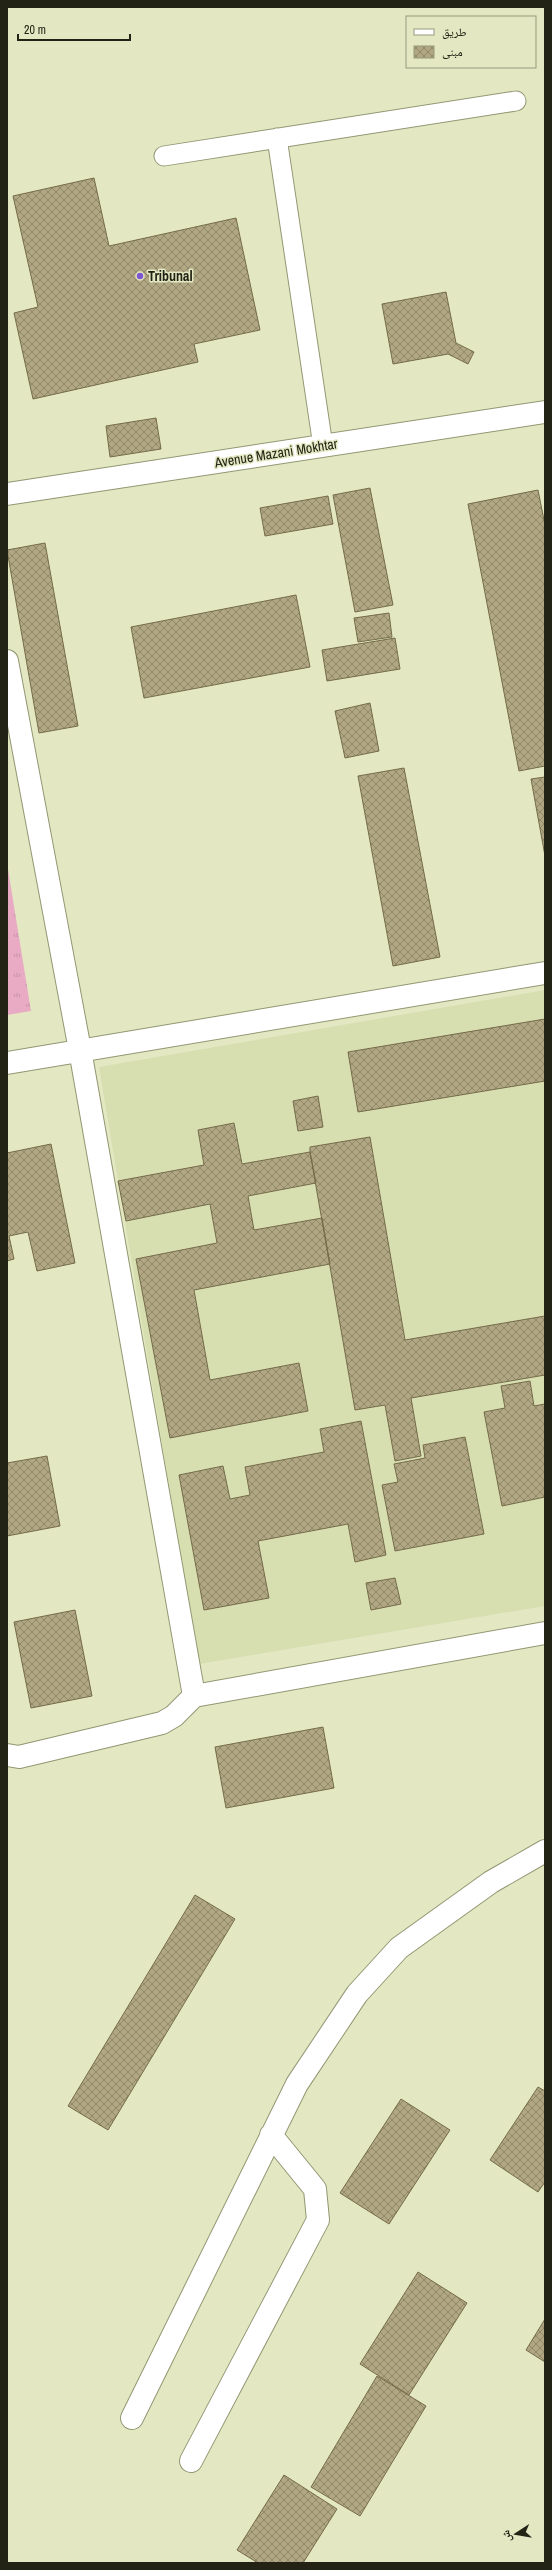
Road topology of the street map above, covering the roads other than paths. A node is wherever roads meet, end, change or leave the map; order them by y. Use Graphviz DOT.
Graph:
graph roads {
  1 [pos="516,101"];
  2 [pos="277,138"];
  3 [pos="164,156"];
  4 [pos="545,412"];
  5 [pos="323,446"];
  6 [pos="7,494"];
  7 [pos="7,661"];
  8 [pos="545,973"];
  9 [pos="80,1050"];
  10 [pos="7,1063"];
  11 [pos="545,1633"];
  12 [pos="194,1696"];
  13 [pos="7,1755"];
  14 [pos="545,1851"];
  15 [pos="271,2135"];
  16 [pos="132,2418"];
  17 [pos="191,2461"];
  1 -- 2 [label="lane"];
  2 -- 3 [label="lane"];
  2 -- 5 [label="lane"];
  4 -- 5 [label="street, Avenue Mazani Mokhtar"];
  5 -- 6 [label="street, Avenue Mazani Mokhtar"];
  7 -- 9 [label="street"];
  8 -- 9 [label="street"];
  9 -- 10 [label="street"];
  9 -- 12 [label="street"];
  11 -- 12 [label="street"];
  12 -- 13 [label="street"];
  14 -- 15 [label="street"];
  15 -- 16 [label="street"];
  15 -- 17 [label="street"];
}
